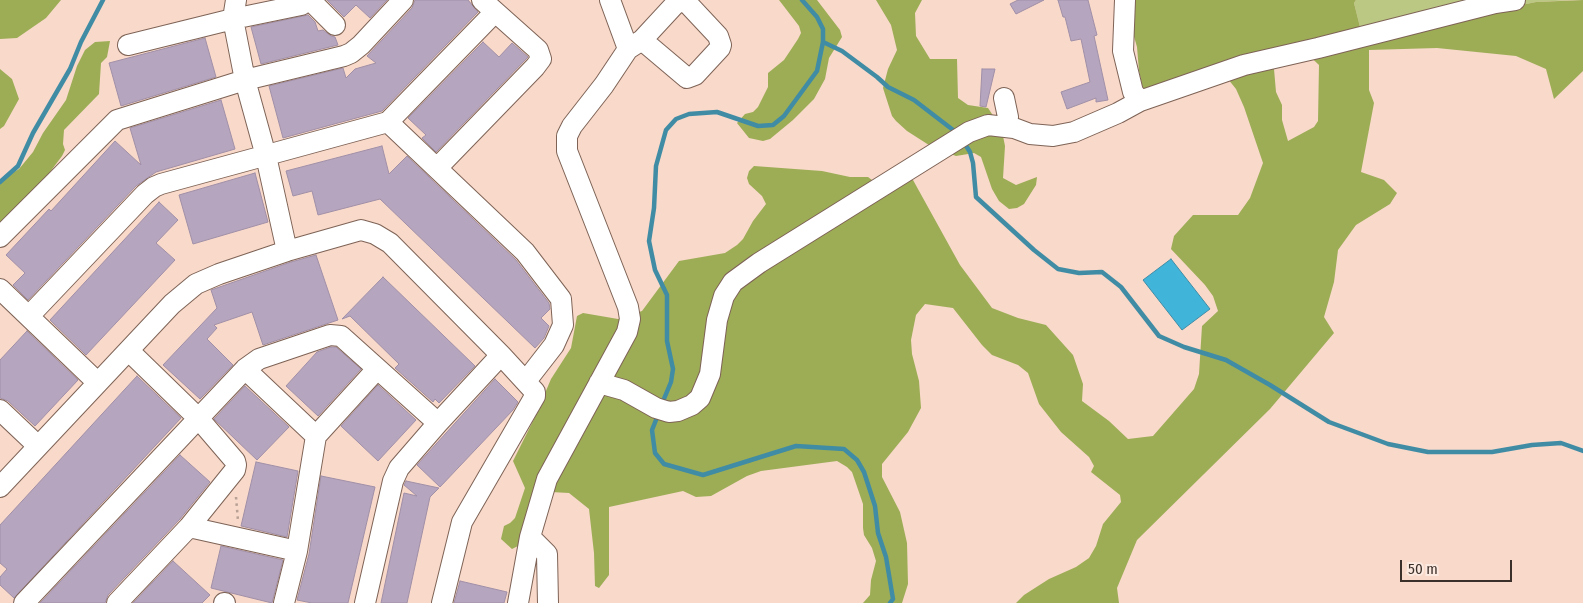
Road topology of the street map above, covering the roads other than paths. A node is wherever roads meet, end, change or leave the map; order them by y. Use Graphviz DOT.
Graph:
graph roads {
  1 [pos="309,0"];
  2 [pos="403,0"];
  3 [pos="610,0"];
  4 [pos="1125,0"];
  5 [pos="1515,0"];
  6 [pos="488,6"];
  7 [pos="235,10"];
  8 [pos="335,25"];
  9 [pos="128,45"];
  10 [pos="245,80"];
  11 [pos="1004,98"];
  12 [pos="1140,101"];
  13 [pos="388,122"];
  14 [pos="1005,127"];
  15 [pos="266,156"];
  16 [pos="437,168"];
  17 [pos="0,237"];
  18 [pos="287,251"];
  19 [pos="0,289"];
  20 [pos="29,316"];
  21 [pos="129,352"];
  22 [pos="501,355"];
  23 [pos="245,369"];
  24 [pos="377,369"];
  25 [pos="526,381"];
  26 [pos="97,382"];
  27 [pos="599,383"];
  28 [pos="0,410"];
  29 [pos="199,419"];
  30 [pos="438,423"];
  31 [pos="316,436"];
  32 [pos="38,446"];
  33 [pos="0,487"];
  34 [pos="189,527"];
  35 [pos="530,537"];
  36 [pos="297,551"];
  37 [pos="24,603"];
  38 [pos="117,603"];
  39 [pos="284,603"];
  40 [pos="365,603"];
  41 [pos="442,603"];
  42 [pos="518,603"];
  43 [pos="548,603"];
  1 -- 7 [label="street"];
  1 -- 8 [label="street"];
  2 -- 10 [label="street"];
  3 -- 27 [label="street"];
  4 -- 12 [label="street"];
  5 -- 12 [label="street"];
  6 -- 13 [label="street"];
  6 -- 16 [label="street"];
  7 -- 9 [label="street"];
  7 -- 10 [label="street"];
  10 -- 15 [label="street"];
  10 -- 17 [label="street"];
  11 -- 14 [label="street"];
  12 -- 14 [label="street"];
  13 -- 15 [label="street"];
  13 -- 16 [label="street"];
  14 -- 27 [label="street"];
  15 -- 18 [label="street"];
  15 -- 20 [label="street"];
  16 -- 25 [label="street"];
  18 -- 21 [label="street"];
  18 -- 22 [label="street"];
  19 -- 20 [label="street"];
  20 -- 26 [label="street"];
  21 -- 26 [label="street"];
  21 -- 29 [label="street"];
  22 -- 25 [label="street"];
  22 -- 30 [label="street"];
  23 -- 24 [label="street"];
  23 -- 29 [label="street"];
  23 -- 31 [label="street"];
  24 -- 30 [label="street"];
  24 -- 31 [label="street"];
  25 -- 41 [label="street"];
  26 -- 32 [label="street"];
  27 -- 35 [label="street"];
  28 -- 32 [label="street"];
  29 -- 34 [label="street"];
  29 -- 37 [label="street"];
  30 -- 40 [label="street"];
  31 -- 36 [label="street"];
  32 -- 33 [label="street"];
  34 -- 36 [label="street"];
  34 -- 38 [label="street"];
  35 -- 42 [label="street"];
  35 -- 43 [label="street"];
  36 -- 39 [label="street"];
}
